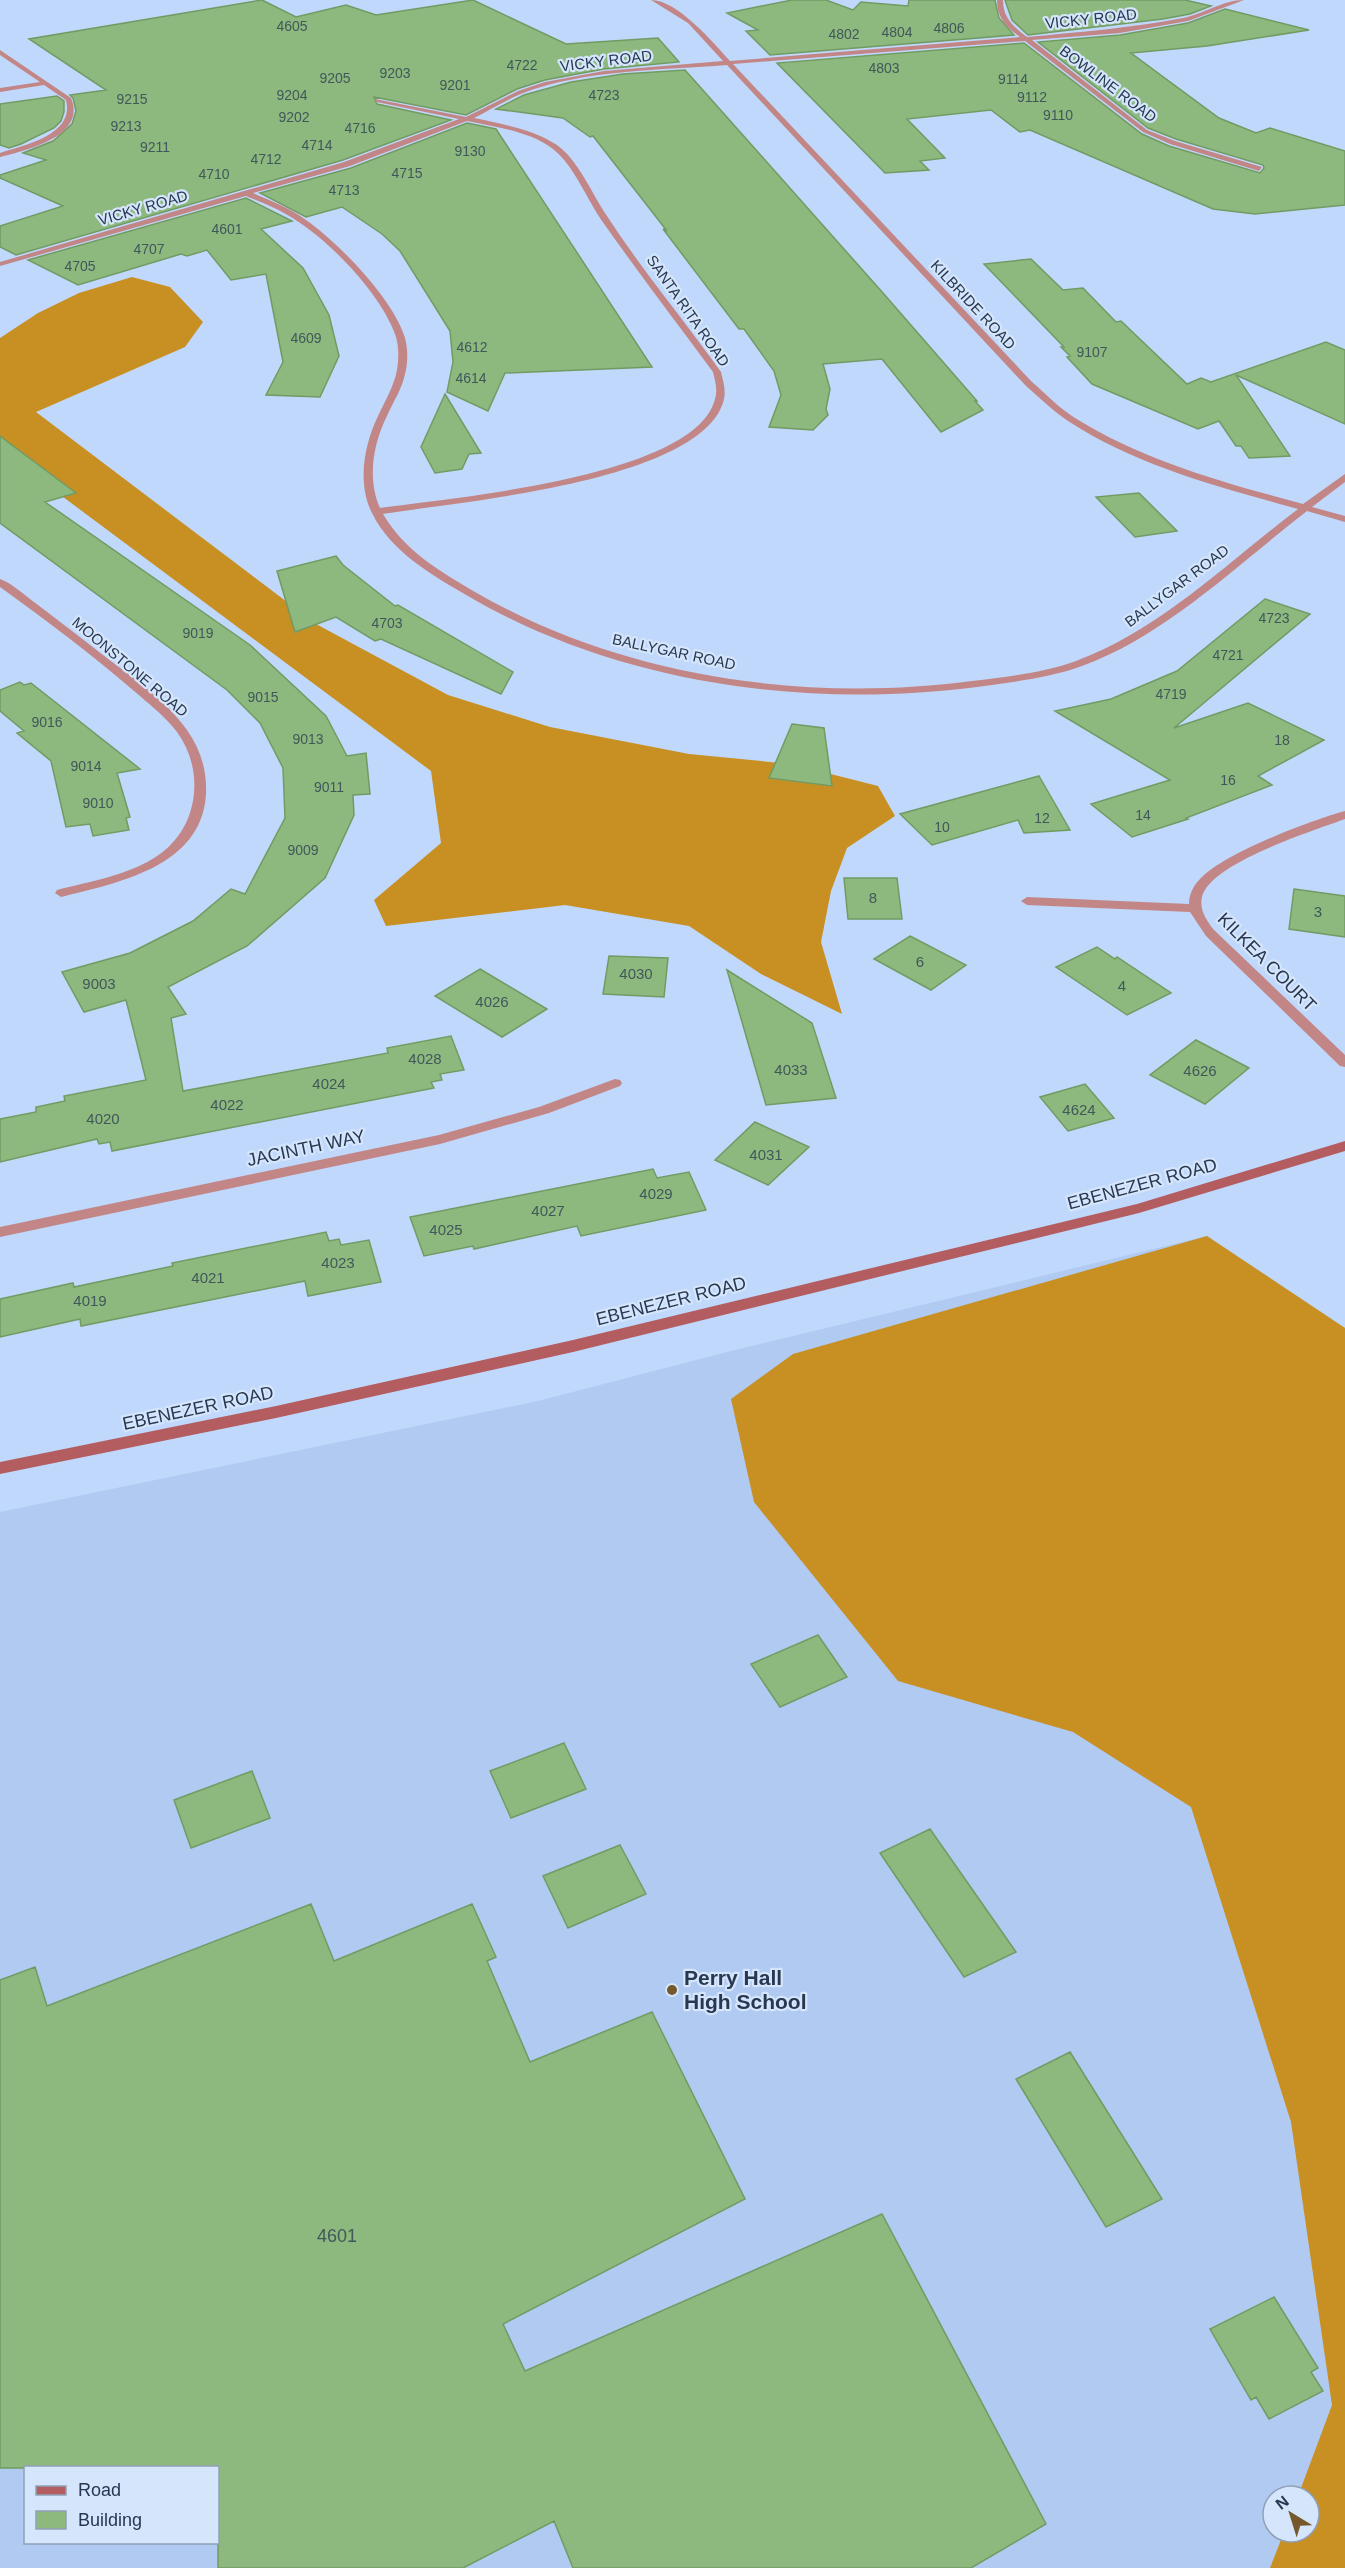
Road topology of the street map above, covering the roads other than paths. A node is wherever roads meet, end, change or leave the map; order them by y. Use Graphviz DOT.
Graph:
graph roads {
  1 [pos="654,0"];
  2 [pos="1000,0"];
  3 [pos="1241,0"];
  4 [pos="1026,39"];
  5 [pos="0,52"];
  6 [pos="729,63"];
  7 [pos="46,83"];
  8 [pos="0,90"];
  9 [pos="377,100"];
  10 [pos="469,118"];
  11 [pos="0,155"];
  12 [pos="1259,169"];
  13 [pos="246,193"];
  14 [pos="0,264"];
  15 [pos="1345,477"];
  16 [pos="1306,508"];
  17 [pos="376,512"];
  18 [pos="1345,519"];
  19 [pos="2,585"];
  20 [pos="1345,815"];
  21 [pos="61,893"];
  22 [pos="1027,901"];
  23 [pos="1195,908"];
  24 [pos="1345,1063"];
  25 [pos="615,1083"];
  26 [pos="1345,1146"];
  27 [pos="0,1232"];
  28 [pos="0,1468"];
  1 -- 6 [label="street, KILBRIDE ROAD"];
  2 -- 4 [label="street, BOWLINE ROAD"];
  3 -- 4 [label="street, VICKY ROAD"];
  4 -- 6 [label="street, VICKY ROAD"];
  4 -- 12 [label="street, BOWLINE ROAD"];
  5 -- 7 [label="street"];
  6 -- 10 [label="street, VICKY ROAD"];
  6 -- 16 [label="street, KILBRIDE ROAD"];
  7 -- 8 [label="street"];
  7 -- 11 [label="street"];
  9 -- 10 [label="street, SANTA RITA ROAD"];
  10 -- 13 [label="street, VICKY ROAD"];
  10 -- 17 [label="street, SANTA RITA ROAD"];
  13 -- 14 [label="street, VICKY ROAD"];
  13 -- 17 [label="street, BALLYGAR ROAD"];
  15 -- 16 [label="street, BALLYGAR ROAD"];
  16 -- 17 [label="street, BALLYGAR ROAD"];
  16 -- 18 [label="street, KILBRIDE ROAD"];
  19 -- 21 [label="street, MOONSTONE ROAD"];
  20 -- 23 [label="street, KILKEA COURT"];
  22 -- 23 [label="street, KILKEA COURT"];
  23 -- 24 [label="street, KILKEA COURT"];
  25 -- 27 [label="street, JACINTH WAY"];
  26 -- 28 [label="street, EBENEZER ROAD"];
}
